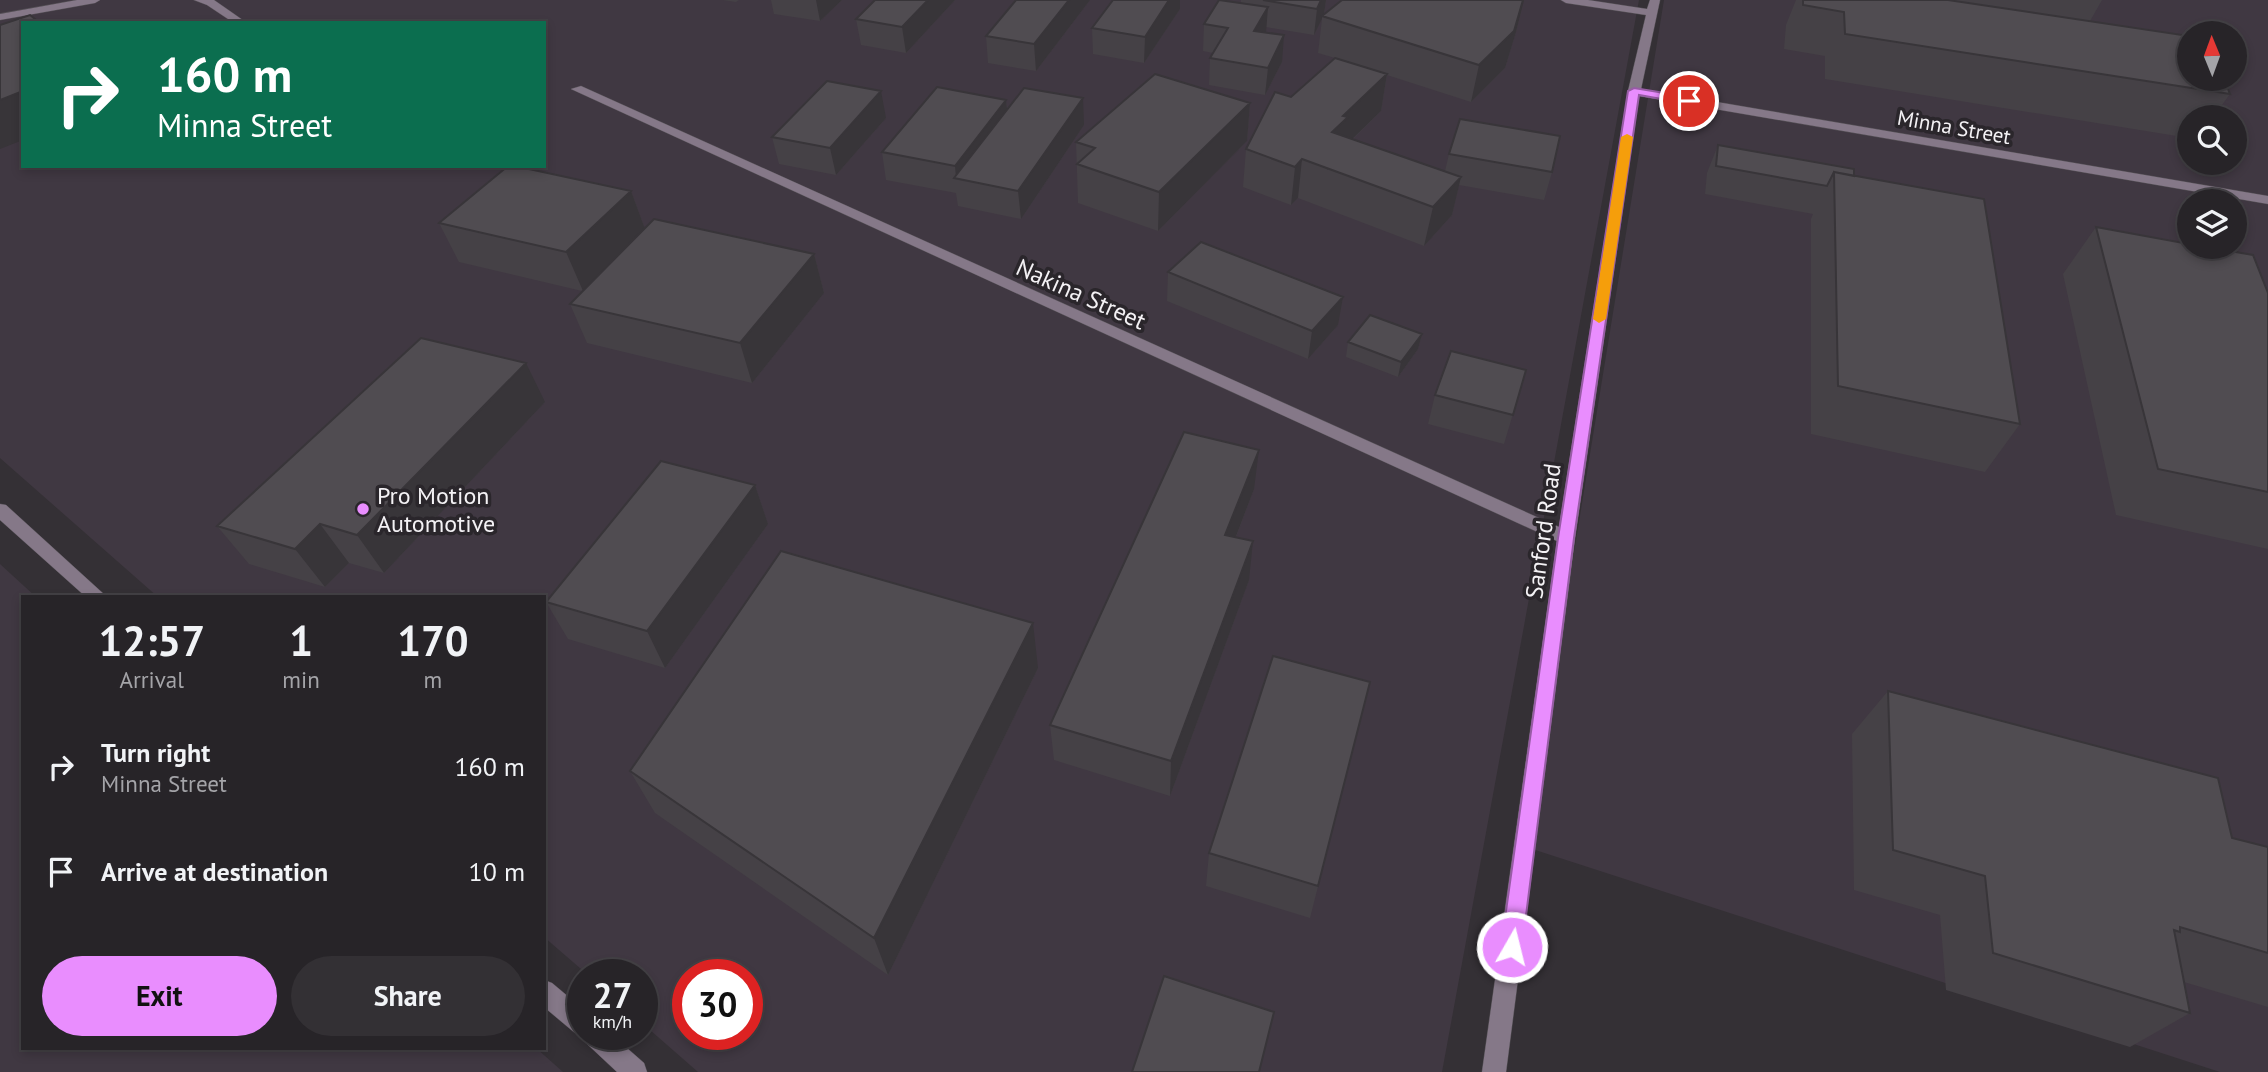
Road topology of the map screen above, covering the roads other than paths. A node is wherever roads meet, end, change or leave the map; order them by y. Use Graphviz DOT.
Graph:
graph roads {
  1 [pos="95,0"];
  2 [pos="198,0"];
  3 [pos="1566,0"];
  4 [pos="1653,6"];
  5 [pos="0,17"];
  6 [pos="239,21"];
  7 [pos="578,89"];
  8 [pos="1634,91"];
  9 [pos="2268,201"];
  10 [pos="0,510"];
  11 [pos="1566,538"];
  12 [pos="96,595"];
  13 [pos="546,993"];
  14 [pos="567,1012"];
  15 [pos="611,1050"];
  16 [pos="635,1072"];
  17 [pos="1494,1072"];
  1 -- 5 [label="street"];
  2 -- 6 [label="street"];
  3 -- 4 [label="street"];
  4 -- 8 [label="street, Sanford Road"];
  7 -- 11 [label="street, Nakina Street"];
  8 -- 9 [label="street, Minna Street"];
  8 -- 11 [label="street, Sanford Road"];
  10 -- 12 [label="street"];
  11 -- 17 [label="street, Sanford Road"];
  13 -- 14 [label="street"];
  15 -- 16 [label="street"];
}
